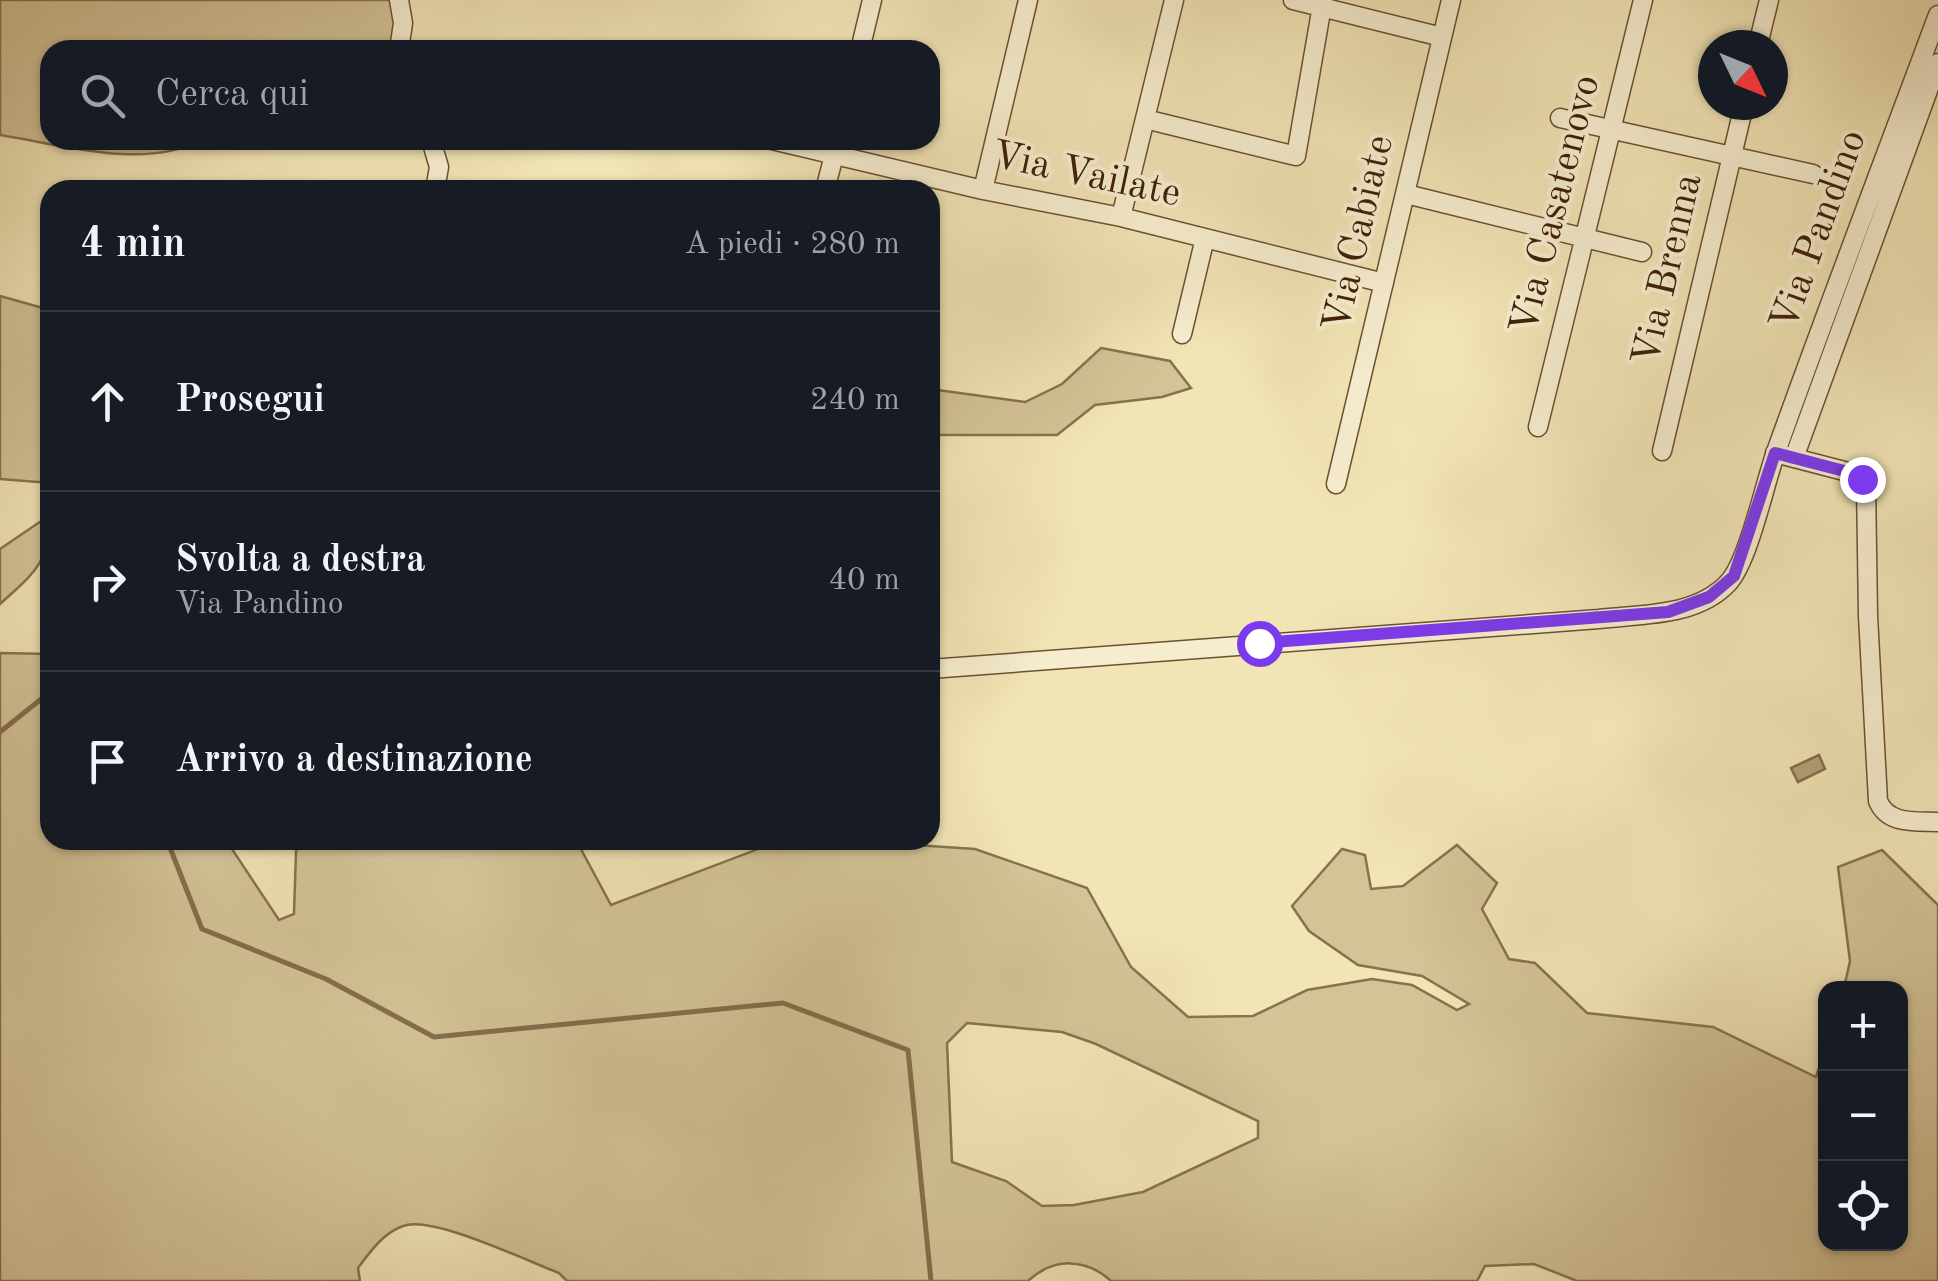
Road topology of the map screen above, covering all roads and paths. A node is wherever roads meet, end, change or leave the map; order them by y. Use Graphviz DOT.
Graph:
graph roads {
  1 [pos="399,0"];
  2 [pos="872,0"];
  3 [pos="1028,0"];
  4 [pos="1174,0"];
  5 [pos="1294,0"];
  6 [pos="1450,0"];
  7 [pos="1643,0"];
  8 [pos="1769,0"];
  9 [pos="1322,3"];
  10 [pos="1938,15"];
  11 [pos="1762,30"];
  12 [pos="1442,37"];
  13 [pos="400,40"];
  14 [pos="862,40"];
  15 [pos="1938,63"];
  16 [pos="1560,118"];
  17 [pos="1144,119"];
  18 [pos="1740,120"];
  19 [pos="1612,128"];
  20 [pos="434,150"];
  21 [pos="835,150"];
  22 [pos="846,150"];
  23 [pos="1732,156"];
  24 [pos="1813,174"];
  25 [pos="437,180"];
  26 [pos="828,180"];
  27 [pos="984,190"];
  28 [pos="1406,194"];
  29 [pos="1120,216"];
  30 [pos="1206,238"];
  31 [pos="1585,240"];
  32 [pos="1642,252"];
  33 [pos="1384,283"];
  34 [pos="1182,334"];
  35 [pos="1538,427"];
  36 [pos="1662,451"];
  37 [pos="1775,453"];
  38 [pos="1794,458"];
  39 [pos="1336,484"];
  40 [pos="940,668"];
  41 [pos="1938,822"];
  1 -- 13 [label="street"];
  2 -- 14 [label="street"];
  3 -- 27 [label="street"];
  4 -- 17 [label="street"];
  5 -- 9 [label="street"];
  6 -- 12 [label="street, Via Cabiate"];
  7 -- 19 [label="street, Via Casatenovo"];
  8 -- 11 [label="street"];
  9 -- 12 [label="street"];
  9 -- 17 [label="street"];
  10 -- 37 [label="street, Via Pandino"];
  12 -- 28 [label="street, Via Cabiate"];
  15 -- 38 [label="street, Via Pandino"];
  16 -- 19 [label="street"];
  17 -- 29 [label="street"];
  18 -- 23 [label="street, Via Brenna"];
  19 -- 23 [label="street"];
  19 -- 31 [label="street, Via Casatenovo"];
  20 -- 25 [label="street"];
  21 -- 26 [label="street"];
  22 -- 27 [label="street, Via Vailate"];
  23 -- 24 [label="street"];
  23 -- 36 [label="street, Via Brenna"];
  27 -- 29 [label="street, Via Vailate"];
  28 -- 31 [label="street"];
  28 -- 33 [label="street, Via Cabiate"];
  29 -- 30 [label="street, Via Vailate"];
  30 -- 33 [label="street, Via Vailate"];
  30 -- 34 [label="street"];
  31 -- 32 [label="street"];
  31 -- 35 [label="street, Via Casatenovo"];
  33 -- 39 [label="street, Via Cabiate"];
  37 -- 38 [label="street"];
  37 -- 40 [label="street, Via Pandino"];
  38 -- 41 [label="street"];
}
